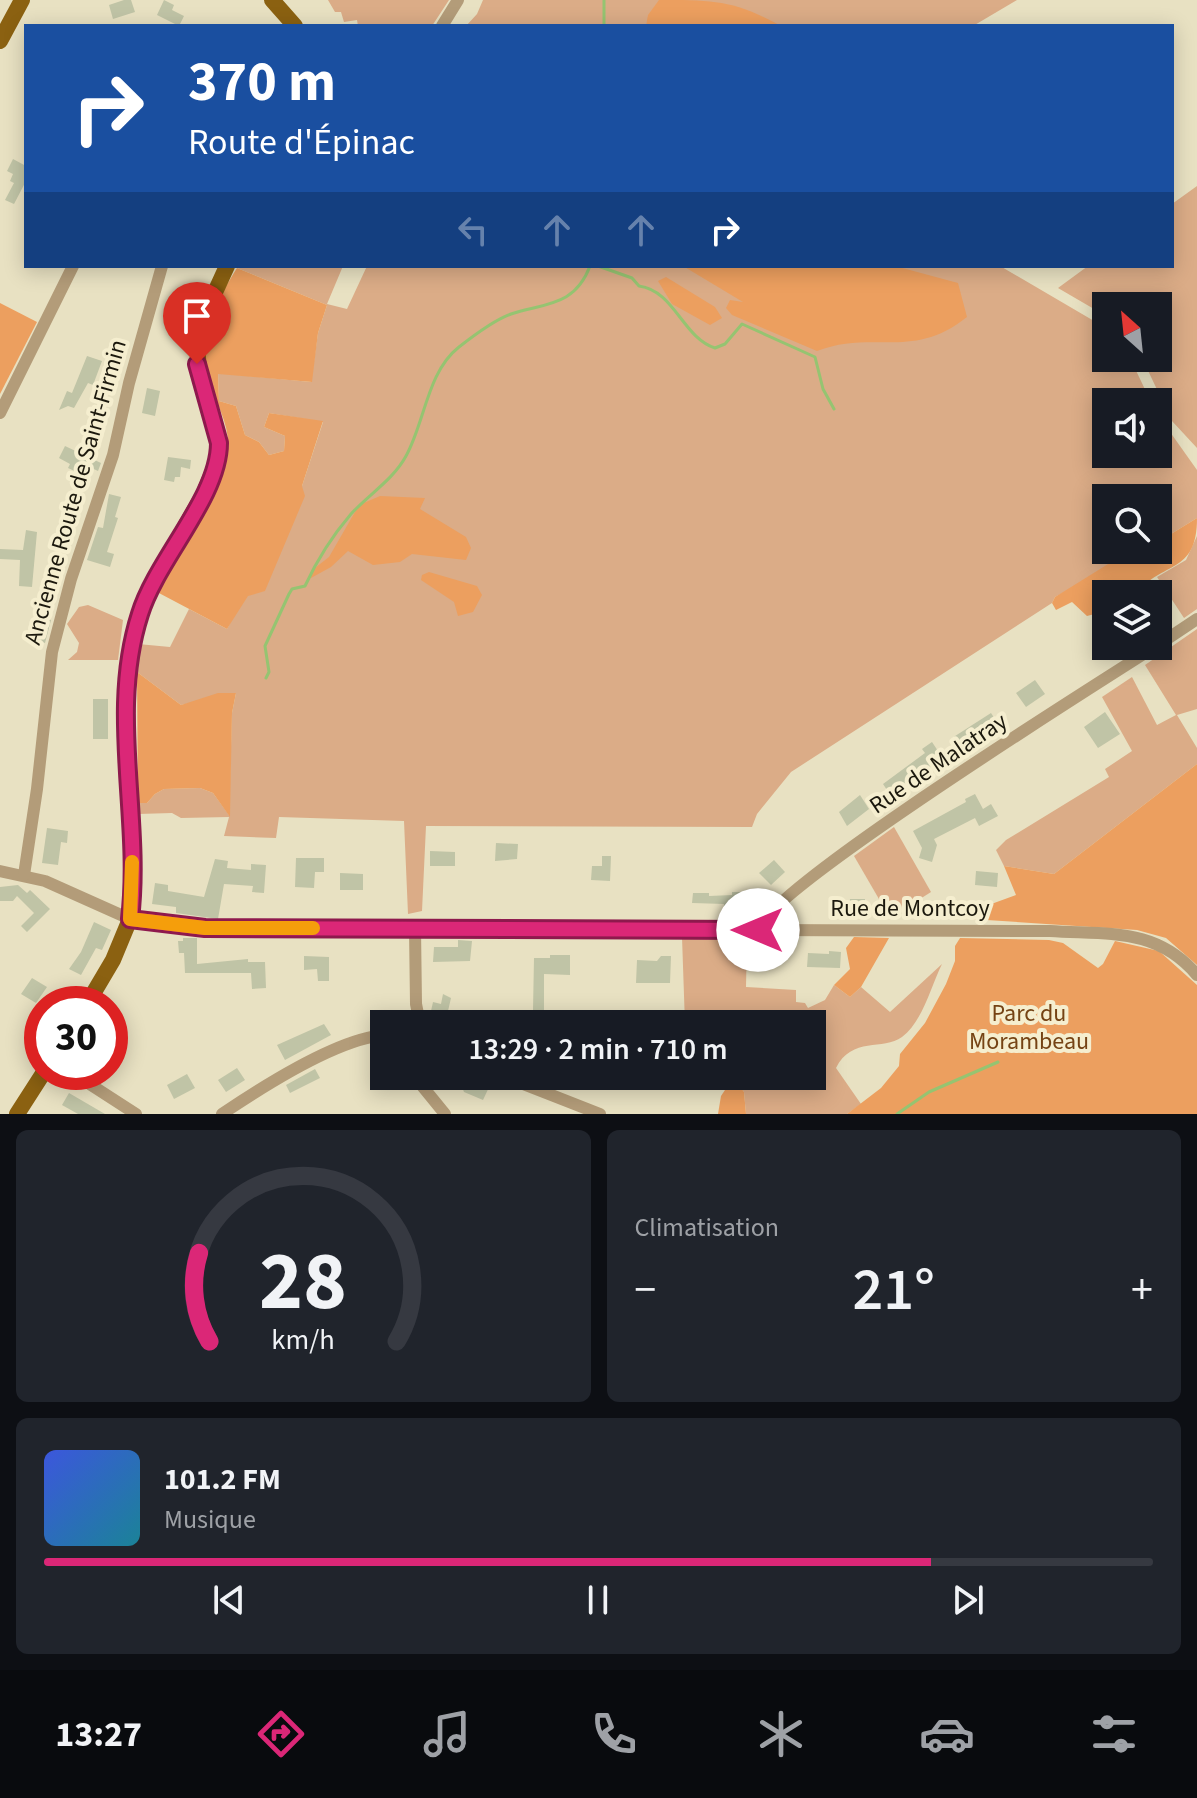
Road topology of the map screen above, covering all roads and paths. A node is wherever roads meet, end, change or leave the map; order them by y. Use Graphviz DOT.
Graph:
graph roads {
  1 [pos="22,0"];
  2 [pos="272,0"];
  3 [pos="458,0"];
  4 [pos="293,24"];
  5 [pos="443,24"];
  6 [pos="0,41"];
  7 [pos="72,268"];
  8 [pos="161,268"];
  9 [pos="226,268"];
  10 [pos="0,413"];
  11 [pos="1197,619"];
  12 [pos="1172,635"];
  13 [pos="1134,660"];
  14 [pos="0,871"];
  15 [pos="24,875"];
  16 [pos="130,919"];
  17 [pos="415,928"];
  18 [pos="758,930"];
  19 [pos="1197,975"];
  20 [pos="97,986"];
  21 [pos="417,1010"];
  22 [pos="370,1037"];
  23 [pos="32,1090"];
  24 [pos="99,1090"];
  25 [pos="425,1090"];
  26 [pos="539,1090"];
  27 [pos="17,1114"];
  28 [pos="136,1114"];
  29 [pos="222,1114"];
  30 [pos="445,1114"];
  31 [pos="600,1114"];
  1 -- 6 [label="main road"];
  2 -- 4 [label="main road"];
  3 -- 5 [label="street"];
  7 -- 10 [label="street"];
  8 -- 15 [label="street, Ancienne Route de Saint-Firmin"];
  9 -- 16 [label="main road"];
  11 -- 12 [label="street, Rue de Malatray"];
  13 -- 18 [label="street, Rue de Malatray"];
  14 -- 15 [label="street, Rue de Montcoy"];
  15 -- 16 [label="street, Rue de Montcoy"];
  16 -- 17 [label="street, Rue de Montcoy"];
  16 -- 20 [label="main road"];
  17 -- 18 [label="street, Rue de Montcoy"];
  17 -- 21 [label="street"];
  18 -- 19 [label="street, Rue de Montcoy"];
  22 -- 29 [label="street"];
  23 -- 27 [label="main road"];
  24 -- 28 [label="street"];
  25 -- 30 [label="street"];
  26 -- 31 [label="street"];
}
